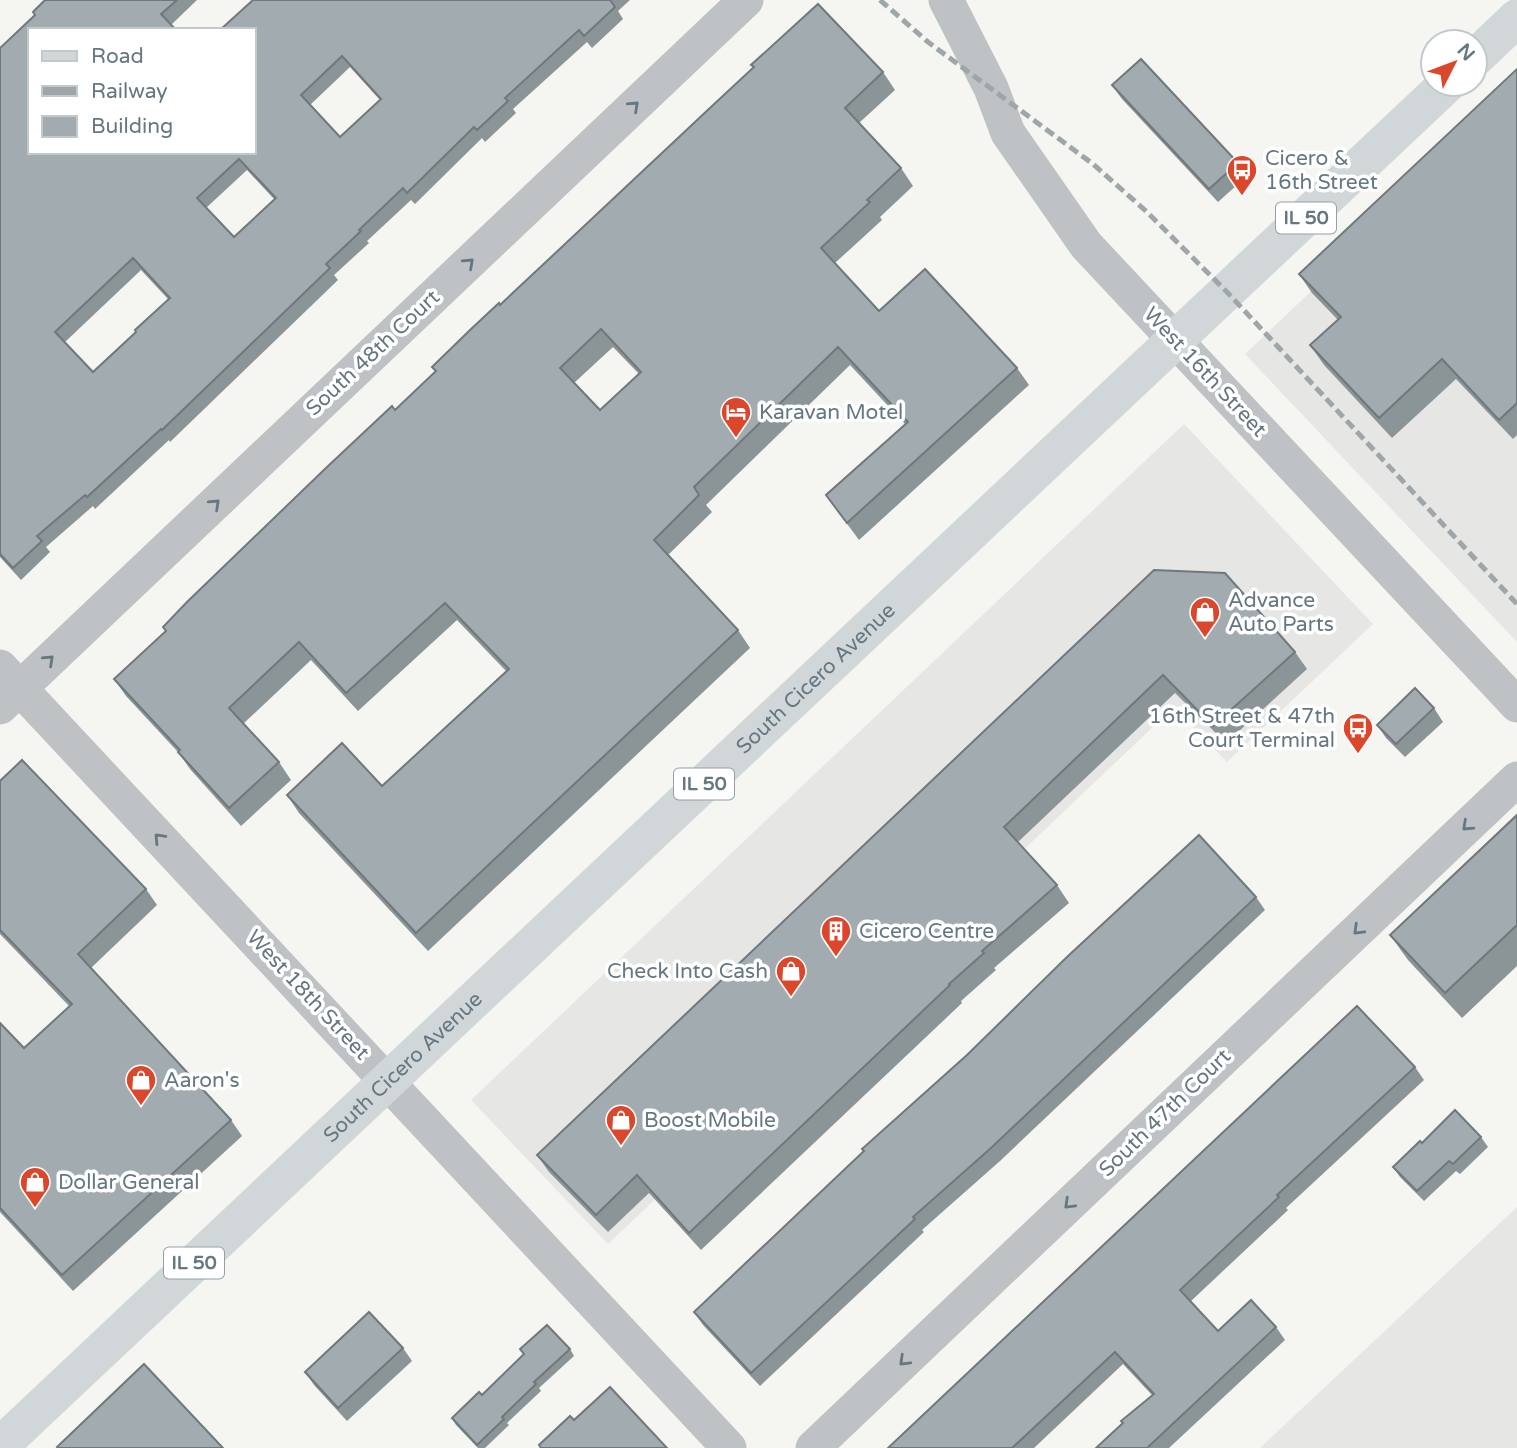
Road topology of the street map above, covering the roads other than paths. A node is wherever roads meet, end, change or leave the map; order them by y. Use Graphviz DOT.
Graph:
graph roads {
  1 [pos="746,0"];
  2 [pos="946,0"];
  3 [pos="1517,18"];
  4 [pos="1489,45"];
  5 [pos="1432,98"];
  6 [pos="1176,341"];
  7 [pos="7,687"];
  8 [pos="1517,705"];
  9 [pos="1517,779"];
  10 [pos="388,1081"];
  11 [pos="0,1446"];
  12 [pos="729,1448"];
  13 [pos="813,1448"];
  7 -- 1 [label="street, South 48th Court, one-way"];
  2 -- 6 [label="street, West 16th Street"];
  3 -- 4 [label="main road"];
  5 -- 6 [label="main road, South Cicero Avenue / IL 50"];
  6 -- 8 [label="street, West 16th Street"];
  6 -- 10 [label="main road, South Cicero Avenue / IL 50"];
  10 -- 7 [label="street, West 18th Street, one-way"];
  9 -- 13 [label="street, South 47th Court, one-way"];
  10 -- 11 [label="main road, South Cicero Avenue / IL 50"];
  10 -- 12 [label="street, West 18th Street"];
}
